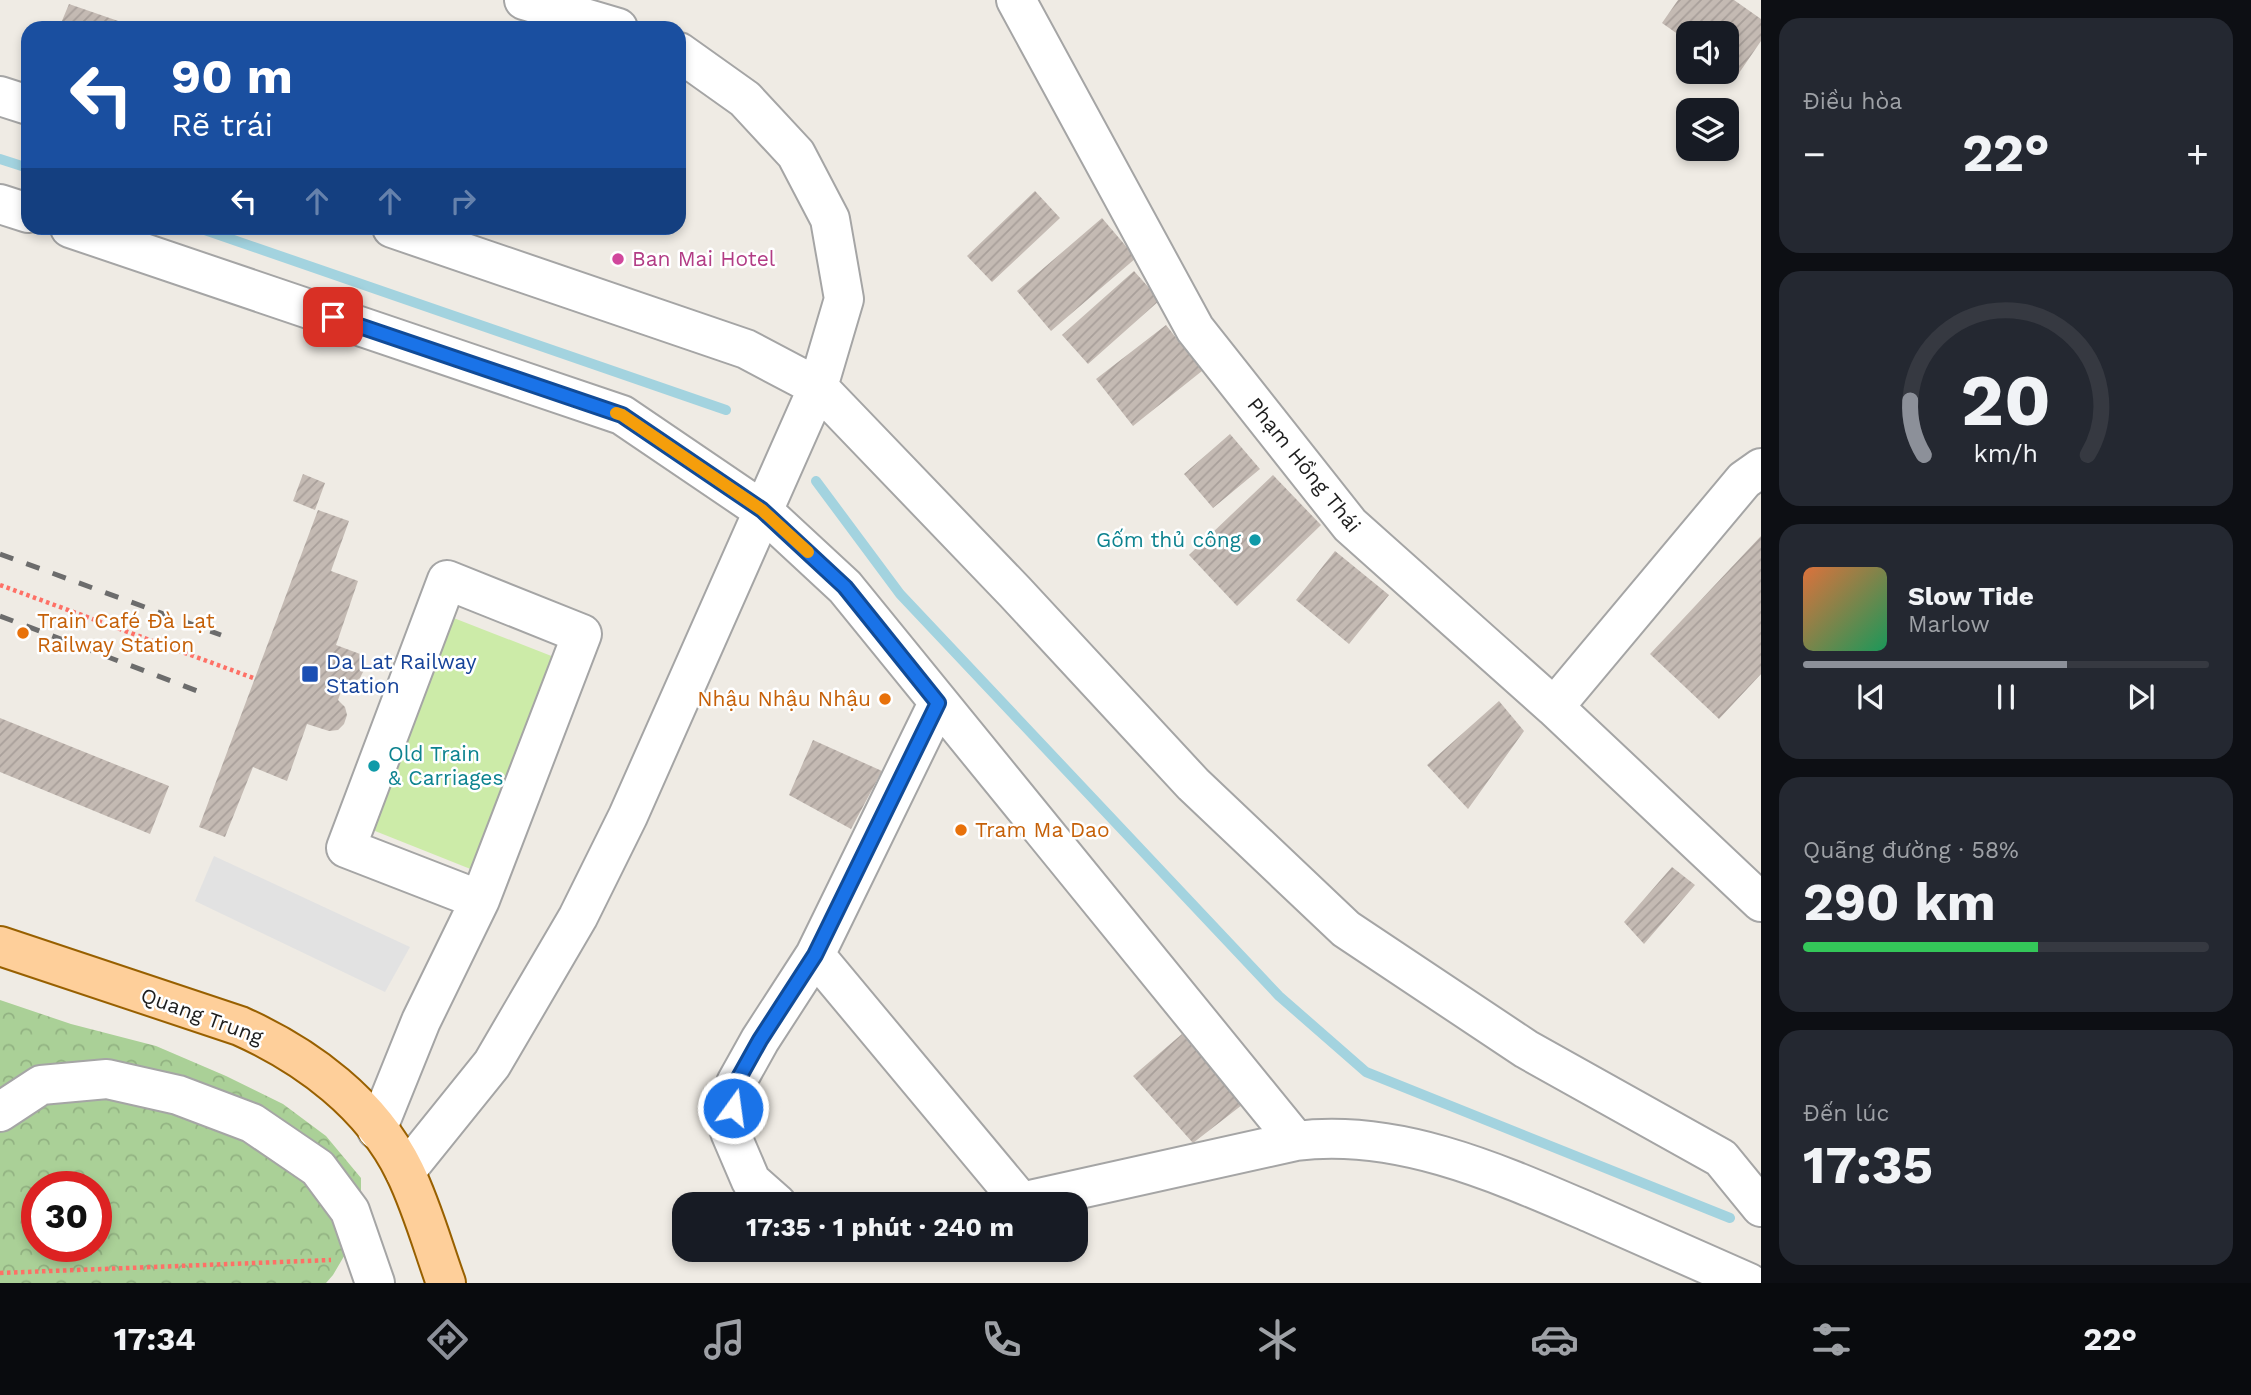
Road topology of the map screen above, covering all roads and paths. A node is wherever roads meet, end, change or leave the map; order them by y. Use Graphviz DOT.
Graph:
graph roads {
  1 [pos="524,0"];
  2 [pos="1016,0"];
  3 [pos="594,21"];
  4 [pos="686,57"];
  5 [pos="0,96"];
  6 [pos="21,103"];
  7 [pos="0,204"];
  8 [pos="21,211"];
  9 [pos="92,235"];
  10 [pos="412,235"];
  11 [pos="818,387"];
  12 [pos="1761,468"];
  13 [pos="762,510"];
  14 [pos="0,585"];
  15 [pos="256,678"];
  16 [pos="938,703"];
  17 [pos="1554,707"];
  18 [pos="480,900"];
  19 [pos="1761,902"];
  20 [pos="0,946"];
  21 [pos="815,955"];
  22 [pos="0,1112"];
  23 [pos="377,1130"];
  24 [pos="1296,1141"];
  25 [pos="405,1172"];
  26 [pos="763,1192"];
  27 [pos="1008,1192"];
  28 [pos="1066,1192"];
  29 [pos="1761,1207"];
  30 [pos="371,1271"];
  31 [pos="0,1273"];
  32 [pos="446,1283"];
  33 [pos="1749,1283"];
  1 -- 3 [label="street"];
  2 -- 17 [label="street, Phạm Hồng Thái"];
  4 -- 11 [label="street"];
  5 -- 6 [label="street"];
  7 -- 8 [label="street"];
  9 -- 13 [label="street"];
  10 -- 11 [label="street"];
  11 -- 13 [label="street"];
  11 -- 29 [label="street"];
  12 -- 17 [label="street"];
  13 -- 16 [label="street"];
  13 -- 25 [label="street"];
  14 -- 15 [label="path"];
  16 -- 21 [label="street"];
  16 -- 24 [label="street"];
  17 -- 19 [label="street, Phạm Hồng Thái"];
  18 -- 18 [label="street"];
  18 -- 23 [label="street"];
  20 -- 23 [label="main road, Quang Trung"];
  21 -- 26 [label="street"];
  21 -- 27 [label="street"];
  22 -- 30 [label="street"];
  23 -- 25 [label="main road, Quang Trung"];
  24 -- 28 [label="street"];
  24 -- 33 [label="street"];
  25 -- 32 [label="main road, Quang Trung"];
  30 -- 31 [label="path"];
}
